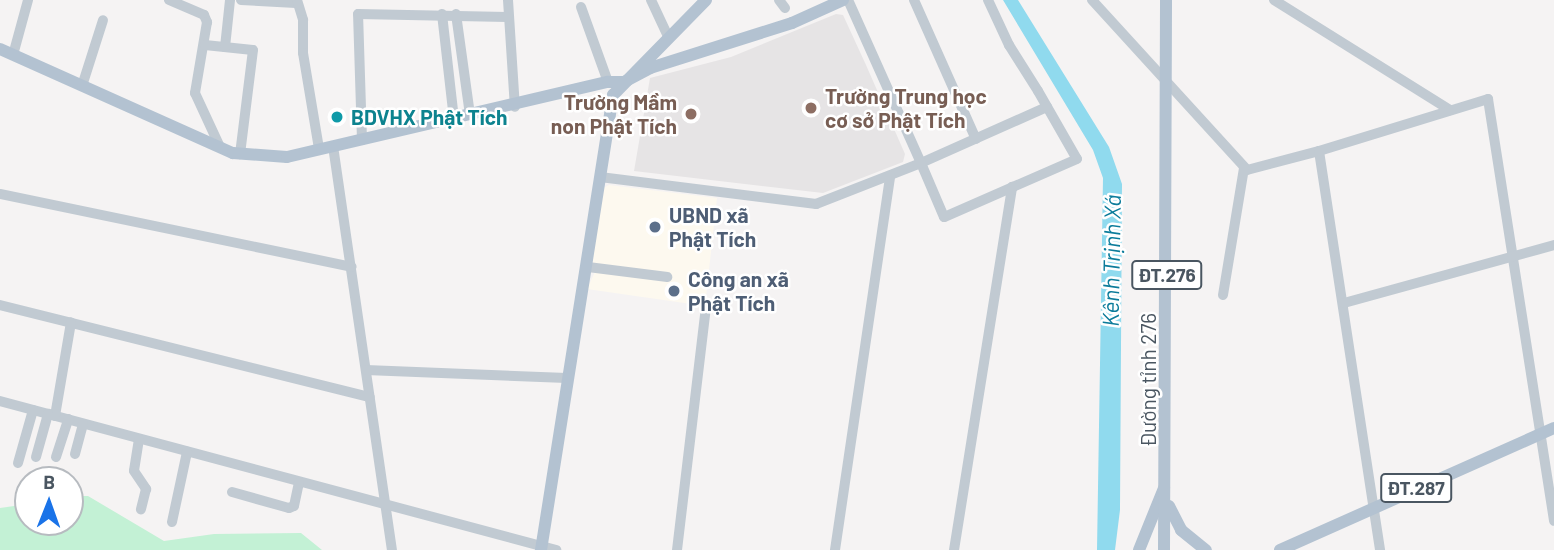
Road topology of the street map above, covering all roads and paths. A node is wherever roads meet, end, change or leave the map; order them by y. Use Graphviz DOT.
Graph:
graph roads {
  1 [pos="28,0"];
  2 [pos="169,0"];
  3 [pos="230,0"];
  4 [pos="241,0"];
  5 [pos="508,0"];
  6 [pos="651,0"];
  7 [pos="706,0"];
  8 [pos="845,0"];
  9 [pos="914,0"];
  10 [pos="988,0"];
  11 [pos="1092,0"];
  12 [pos="1166,0"];
  13 [pos="1274,0"];
  14 [pos="296,1"];
  15 [pos="581,7"];
  16 [pos="442,14"];
  17 [pos="456,14"];
  18 [pos="507,17"];
  19 [pos="103,20"];
  20 [pos="667,35"];
  21 [pos="205,45"];
  22 [pos="225,47"];
  23 [pos="0,49"];
  24 [pos="13,55"];
  25 [pos="614,82"];
  26 [pos="1166,82"];
  27 [pos="82,86"];
  28 [pos="514,107"];
  29 [pos="1047,107"];
  30 [pos="1450,110"];
  31 [pos="470,115"];
  32 [pos="454,120"];
  33 [pos="975,139"];
  34 [pos="362,140"];
  35 [pos="333,146"];
  36 [pos="220,147"];
  37 [pos="319,149"];
  38 [pos="1319,151"];
  39 [pos="240,154"];
  40 [pos="920,163"];
  41 [pos="1244,168"];
  42 [pos="890,176"];
  43 [pos="600,177"];
  44 [pos="1012,187"];
  45 [pos="0,194"];
  46 [pos="1554,245"];
  47 [pos="1514,258"];
  48 [pos="351,267"];
  49 [pos="588,267"];
  50 [pos="667,278"];
  51 [pos="1223,295"];
  52 [pos="1344,303"];
  53 [pos="0,305"];
  54 [pos="705,314"];
  55 [pos="71,322"];
  56 [pos="366,370"];
  57 [pos="567,378"];
  58 [pos="370,397"];
  59 [pos="0,401"];
  60 [pos="33,410"];
  61 [pos="51,415"];
  62 [pos="68,419"];
  63 [pos="83,424"];
  64 [pos="1554,428"];
  65 [pos="1541,434"];
  66 [pos="139,439"];
  67 [pos="187,452"];
  68 [pos="75,454"];
  69 [pos="36,457"];
  70 [pos="56,457"];
  71 [pos="18,463"];
  72 [pos="1167,482"];
  73 [pos="299,483"];
  74 [pos="232,492"];
  75 [pos="1166,500"];
  76 [pos="1374,506"];
  77 [pos="387,507"];
  78 [pos="141,509"];
  79 [pos="1554,521"];
  80 [pos="172,522"];
  81 [pos="541,548"];
  82 [pos="392,550"];
  83 [pos="556,550"];
  84 [pos="677,550"];
  85 [pos="835,550"];
  86 [pos="954,550"];
  87 [pos="1139,550"];
  88 [pos="1164,550"];
  89 [pos="1206,550"];
  90 [pos="1280,550"];
  91 [pos="1380,550"];
  1 -- 24 [label="street"];
  2 -- 21 [label="street"];
  3 -- 22 [label="street"];
  4 -- 14 [label="street"];
  5 -- 18 [label="street"];
  6 -- 20 [label="street"];
  7 -- 20 [label="main road"];
  8 -- 25 [label="main road"];
  8 -- 40 [label="street"];
  9 -- 33 [label="street"];
  10 -- 29 [label="street"];
  11 -- 26 [label="street"];
  12 -- 26 [label="main road, Đường tỉnh 276 / ĐT.276"];
  13 -- 30 [label="street"];
  14 -- 37 [label="street"];
  15 -- 25 [label="street"];
  16 -- 17 [label="street"];
  16 -- 32 [label="street"];
  16 -- 34 [label="street"];
  17 -- 18 [label="street"];
  17 -- 31 [label="street"];
  18 -- 28 [label="street"];
  19 -- 27 [label="street"];
  20 -- 25 [label="main road"];
  21 -- 22 [label="street"];
  21 -- 36 [label="street"];
  22 -- 39 [label="street"];
  23 -- 24 [label="main road"];
  24 -- 27 [label="main road"];
  25 -- 28 [label="main road"];
  25 -- 43 [label="main road"];
  26 -- 41 [label="street"];
  26 -- 72 [label="main road, Đường tỉnh 276 / ĐT.276"];
  27 -- 36 [label="main road"];
  28 -- 31 [label="main road"];
  29 -- 33 [label="street"];
  29 -- 44 [label="street"];
  30 -- 38 [label="street"];
  30 -- 47 [label="street"];
  31 -- 32 [label="main road"];
  32 -- 34 [label="main road"];
  33 -- 40 [label="street"];
  34 -- 35 [label="main road"];
  35 -- 37 [label="main road"];
  35 -- 48 [label="street"];
  36 -- 39 [label="main road"];
  37 -- 39 [label="main road"];
  38 -- 41 [label="street"];
  38 -- 52 [label="street"];
  40 -- 42 [label="street"];
  40 -- 44 [label="street"];
  41 -- 51 [label="street"];
  42 -- 43 [label="street"];
  42 -- 85 [label="street"];
  43 -- 49 [label="main road"];
  44 -- 86 [label="street"];
  45 -- 48 [label="street"];
  46 -- 47 [label="street"];
  47 -- 52 [label="street"];
  47 -- 65 [label="street"];
  48 -- 56 [label="street"];
  49 -- 50 [label="street"];
  49 -- 57 [label="main road"];
  52 -- 76 [label="street"];
  53 -- 55 [label="street"];
  54 -- 84 [label="street"];
  55 -- 58 [label="street"];
  55 -- 61 [label="street"];
  56 -- 57 [label="street"];
  56 -- 58 [label="street"];
  57 -- 81 [label="main road"];
  58 -- 77 [label="street"];
  59 -- 60 [label="street"];
  60 -- 61 [label="street"];
  60 -- 71 [label="street"];
  61 -- 62 [label="street"];
  61 -- 69 [label="street"];
  62 -- 63 [label="street"];
  62 -- 70 [label="street"];
  63 -- 66 [label="street"];
  63 -- 68 [label="street"];
  64 -- 65 [label="main road, ĐT.287"];
  65 -- 76 [label="main road, ĐT.287"];
  65 -- 79 [label="street"];
  66 -- 67 [label="street"];
  66 -- 78 [label="street"];
  67 -- 73 [label="street"];
  67 -- 80 [label="street"];
  72 -- 75 [label="main road, Đường tỉnh 276 / ĐT.276"];
  72 -- 87 [label="main road"];
  73 -- 74 [label="street"];
  73 -- 77 [label="street"];
  75 -- 88 [label="main road, Đường tỉnh 276 / ĐT.276"];
  75 -- 89 [label="main road"];
  76 -- 90 [label="main road, ĐT.287"];
  76 -- 91 [label="street"];
  77 -- 81 [label="street"];
  77 -- 82 [label="street"];
  81 -- 83 [label="street"];
}
